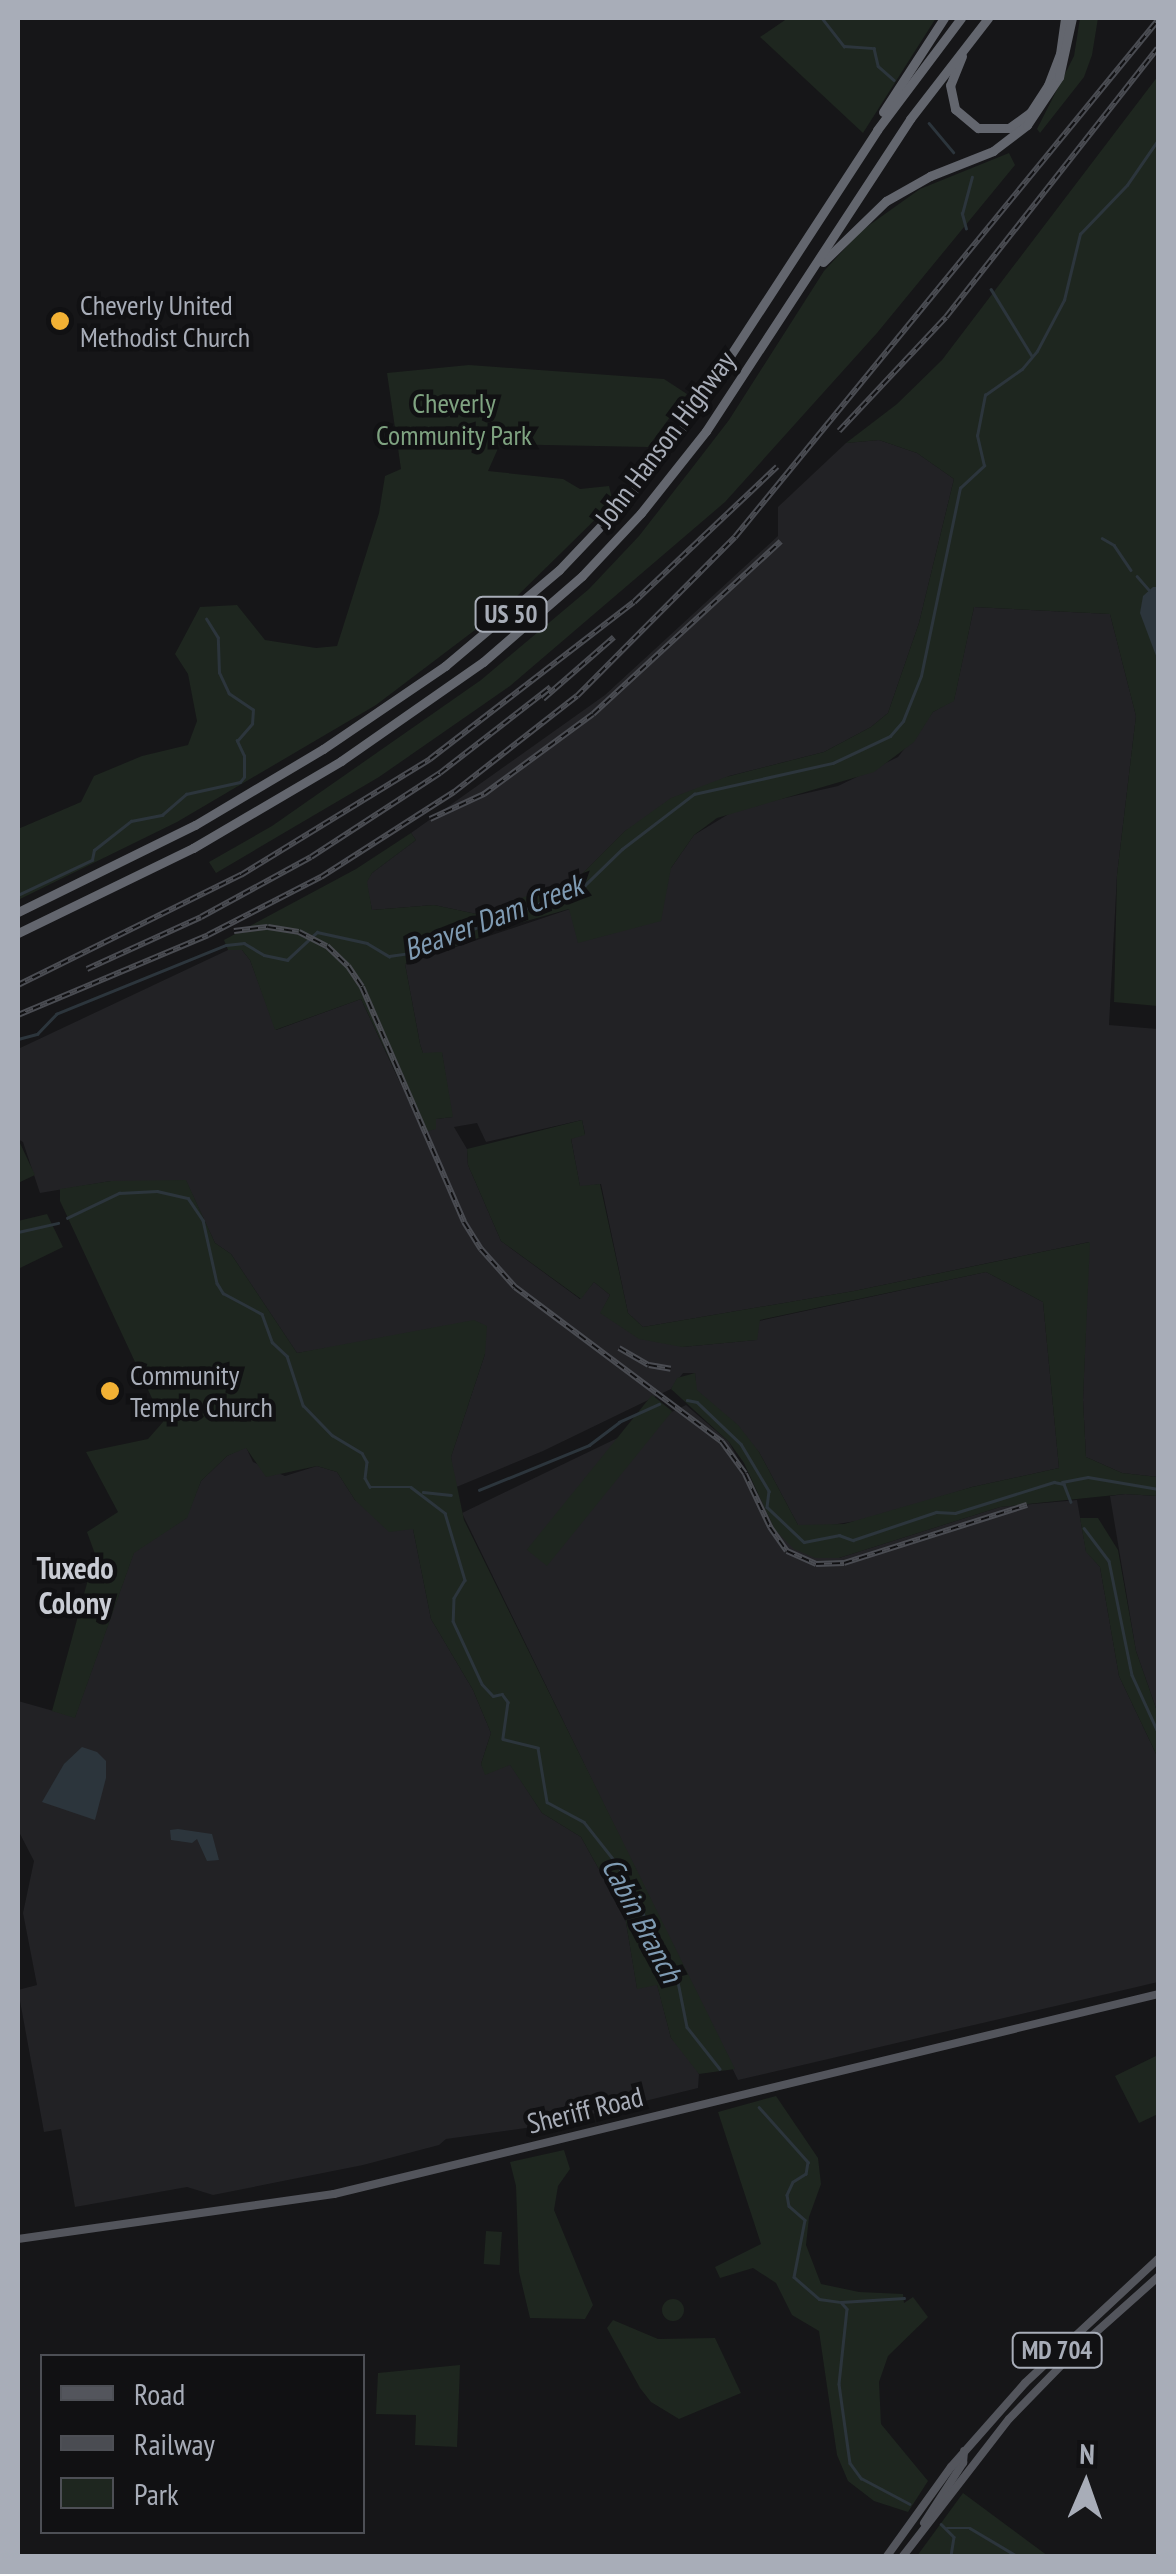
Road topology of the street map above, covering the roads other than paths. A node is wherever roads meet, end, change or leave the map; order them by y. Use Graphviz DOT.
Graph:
graph roads {
  1 [pos="944,18"];
  2 [pos="961,18"];
  3 [pos="988,18"];
  4 [pos="1069,18"];
  5 [pos="976,31"];
  6 [pos="860,156"];
  7 [pos="787,307"];
  8 [pos="18,912"];
  9 [pos="18,935"];
  10 [pos="1158,1994"];
  11 [pos="18,2239"];
  12 [pos="1158,2258"];
  13 [pos="1158,2277"];
  14 [pos="1012,2397"];
  15 [pos="964,2451"];
  16 [pos="976,2458"];
  17 [pos="923,2529"];
  18 [pos="887,2556"];
  19 [pos="904,2556"];
  1 -- 6 [label="highway"];
  2 -- 6 [label="highway, John Hanson Highway / US 50"];
  3 -- 5 [label="highway, John Hanson Highway / US 50"];
  4 -- 5 [label="highway"];
  4 -- 7 [label="highway"];
  5 -- 7 [label="highway, John Hanson Highway / US 50"];
  6 -- 8 [label="highway, John Hanson Highway / US 50"];
  7 -- 9 [label="highway, John Hanson Highway / US 50"];
  10 -- 11 [label="main road, Sheriff Road"];
  12 -- 14 [label="main road, MD 704"];
  13 -- 16 [label="main road, MD 704"];
  14 -- 15 [label="main road, MD 704"];
  14 -- 16 [label="main road"];
  15 -- 17 [label="main road"];
  15 -- 18 [label="main road, MD 704"];
  16 -- 17 [label="main road, MD 704"];
  17 -- 19 [label="main road, MD 704"];
}
